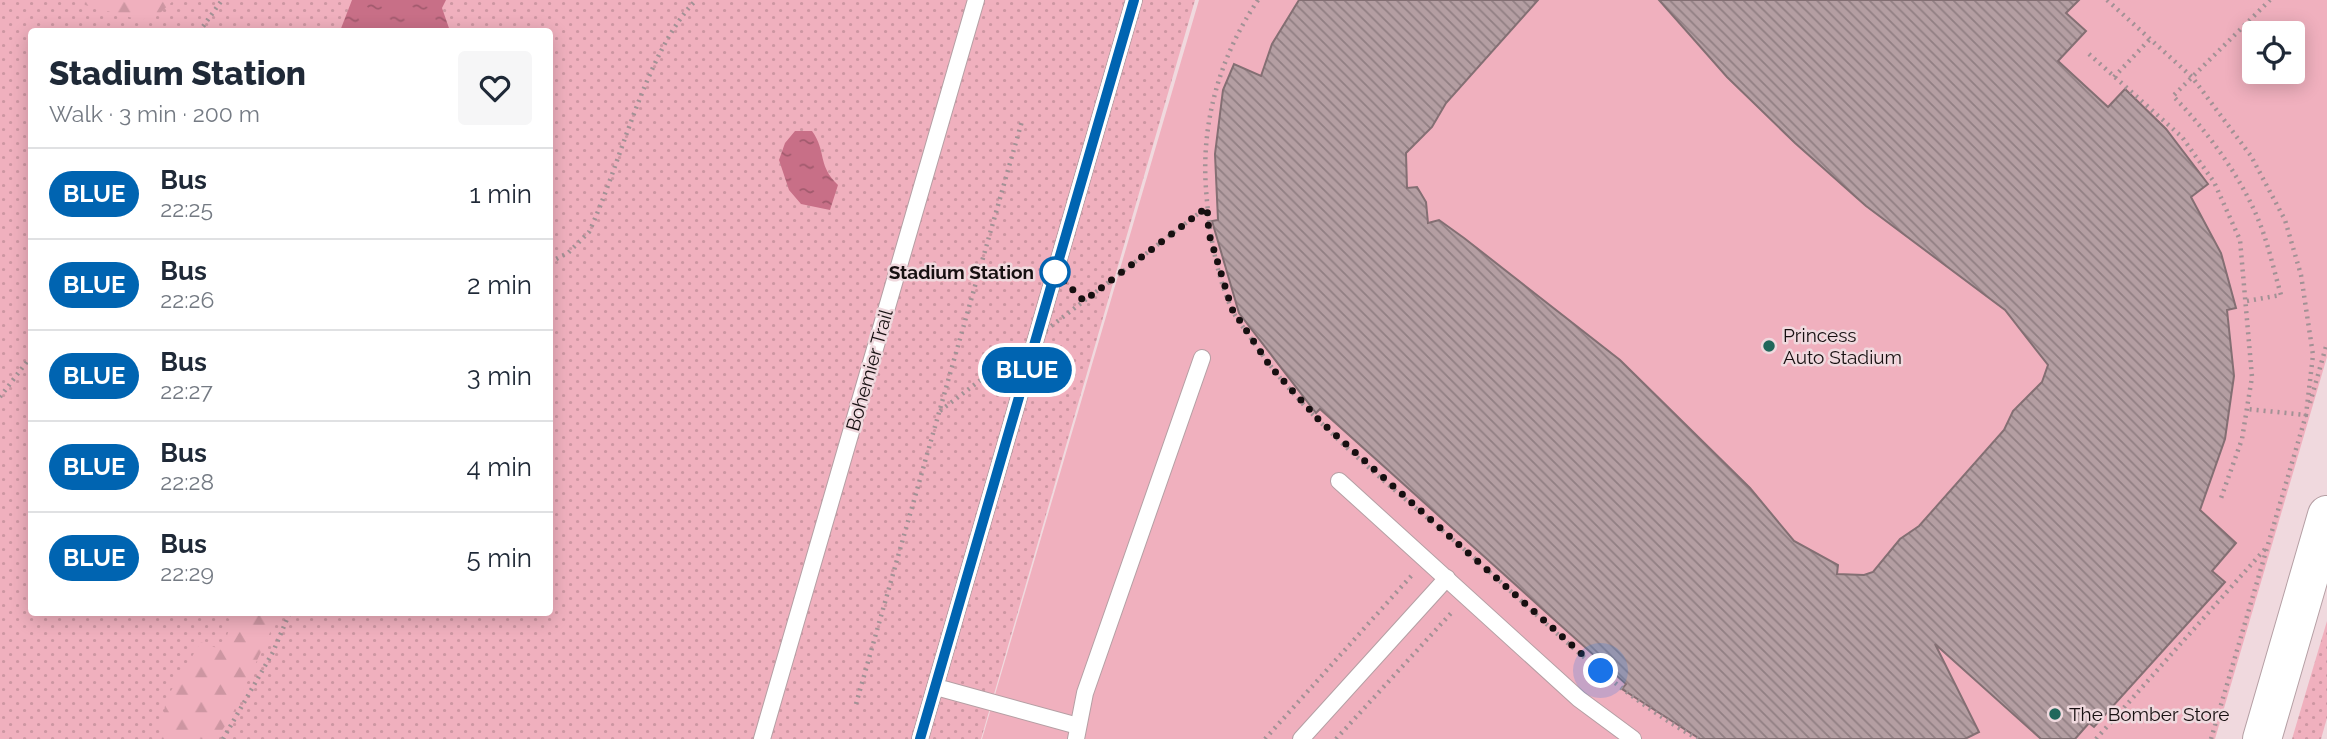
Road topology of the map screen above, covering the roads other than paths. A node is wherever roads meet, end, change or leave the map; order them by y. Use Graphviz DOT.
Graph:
graph roads {
  1 [pos="976,0"];
  2 [pos="1134,0"];
  3 [pos="1202,358"];
  4 [pos="1339,481"];
  5 [pos="2327,515"];
  6 [pos="1447,578"];
  7 [pos="936,687"];
  8 [pos="1077,733"];
  9 [pos="762,739"];
  10 [pos="920,739"];
  11 [pos="1301,739"];
  12 [pos="1633,739"];
  13 [pos="2262,739"];
  1 -- 9 [label="lane, Bohemier Trail"];
  2 -- 7 [label="lane"];
  3 -- 8 [label="lane"];
  4 -- 6 [label="lane"];
  5 -- 13 [label="main road"];
  6 -- 11 [label="lane"];
  6 -- 12 [label="lane"];
  7 -- 8 [label="lane"];
  7 -- 10 [label="lane"];
}
